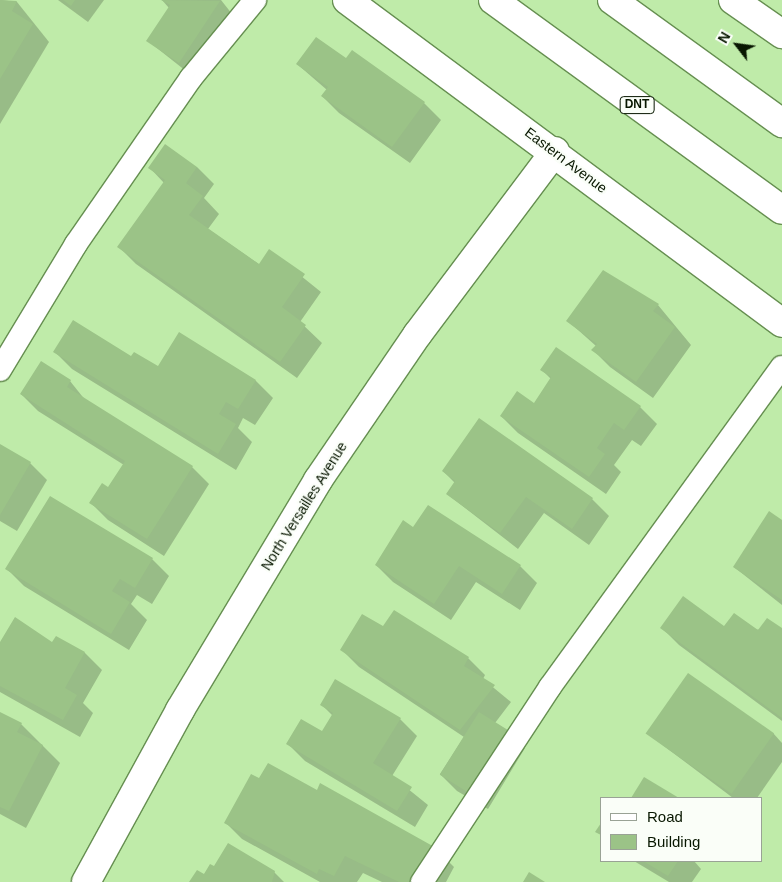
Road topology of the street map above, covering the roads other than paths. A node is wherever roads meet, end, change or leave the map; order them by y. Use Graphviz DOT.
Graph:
graph roads {
  1 [pos="255,0"];
  2 [pos="347,0"];
  3 [pos="493,0"];
  4 [pos="612,0"];
  5 [pos="733,0"];
  6 [pos="782,34"];
  7 [pos="782,123"];
  8 [pos="555,151"];
  9 [pos="782,210"];
  10 [pos="782,323"];
  11 [pos="782,367"];
  12 [pos="0,370"];
  13 [pos="86,882"];
  14 [pos="422,882"];
  1 -- 12 [label="lane"];
  2 -- 8 [label="main road, Eastern Avenue"];
  3 -- 9 [label="main road, DNT"];
  4 -- 7 [label="main road"];
  5 -- 6 [label="main road"];
  8 -- 10 [label="main road, Eastern Avenue"];
  8 -- 13 [label="main road, North Versailles Avenue"];
  11 -- 14 [label="lane"];
}
